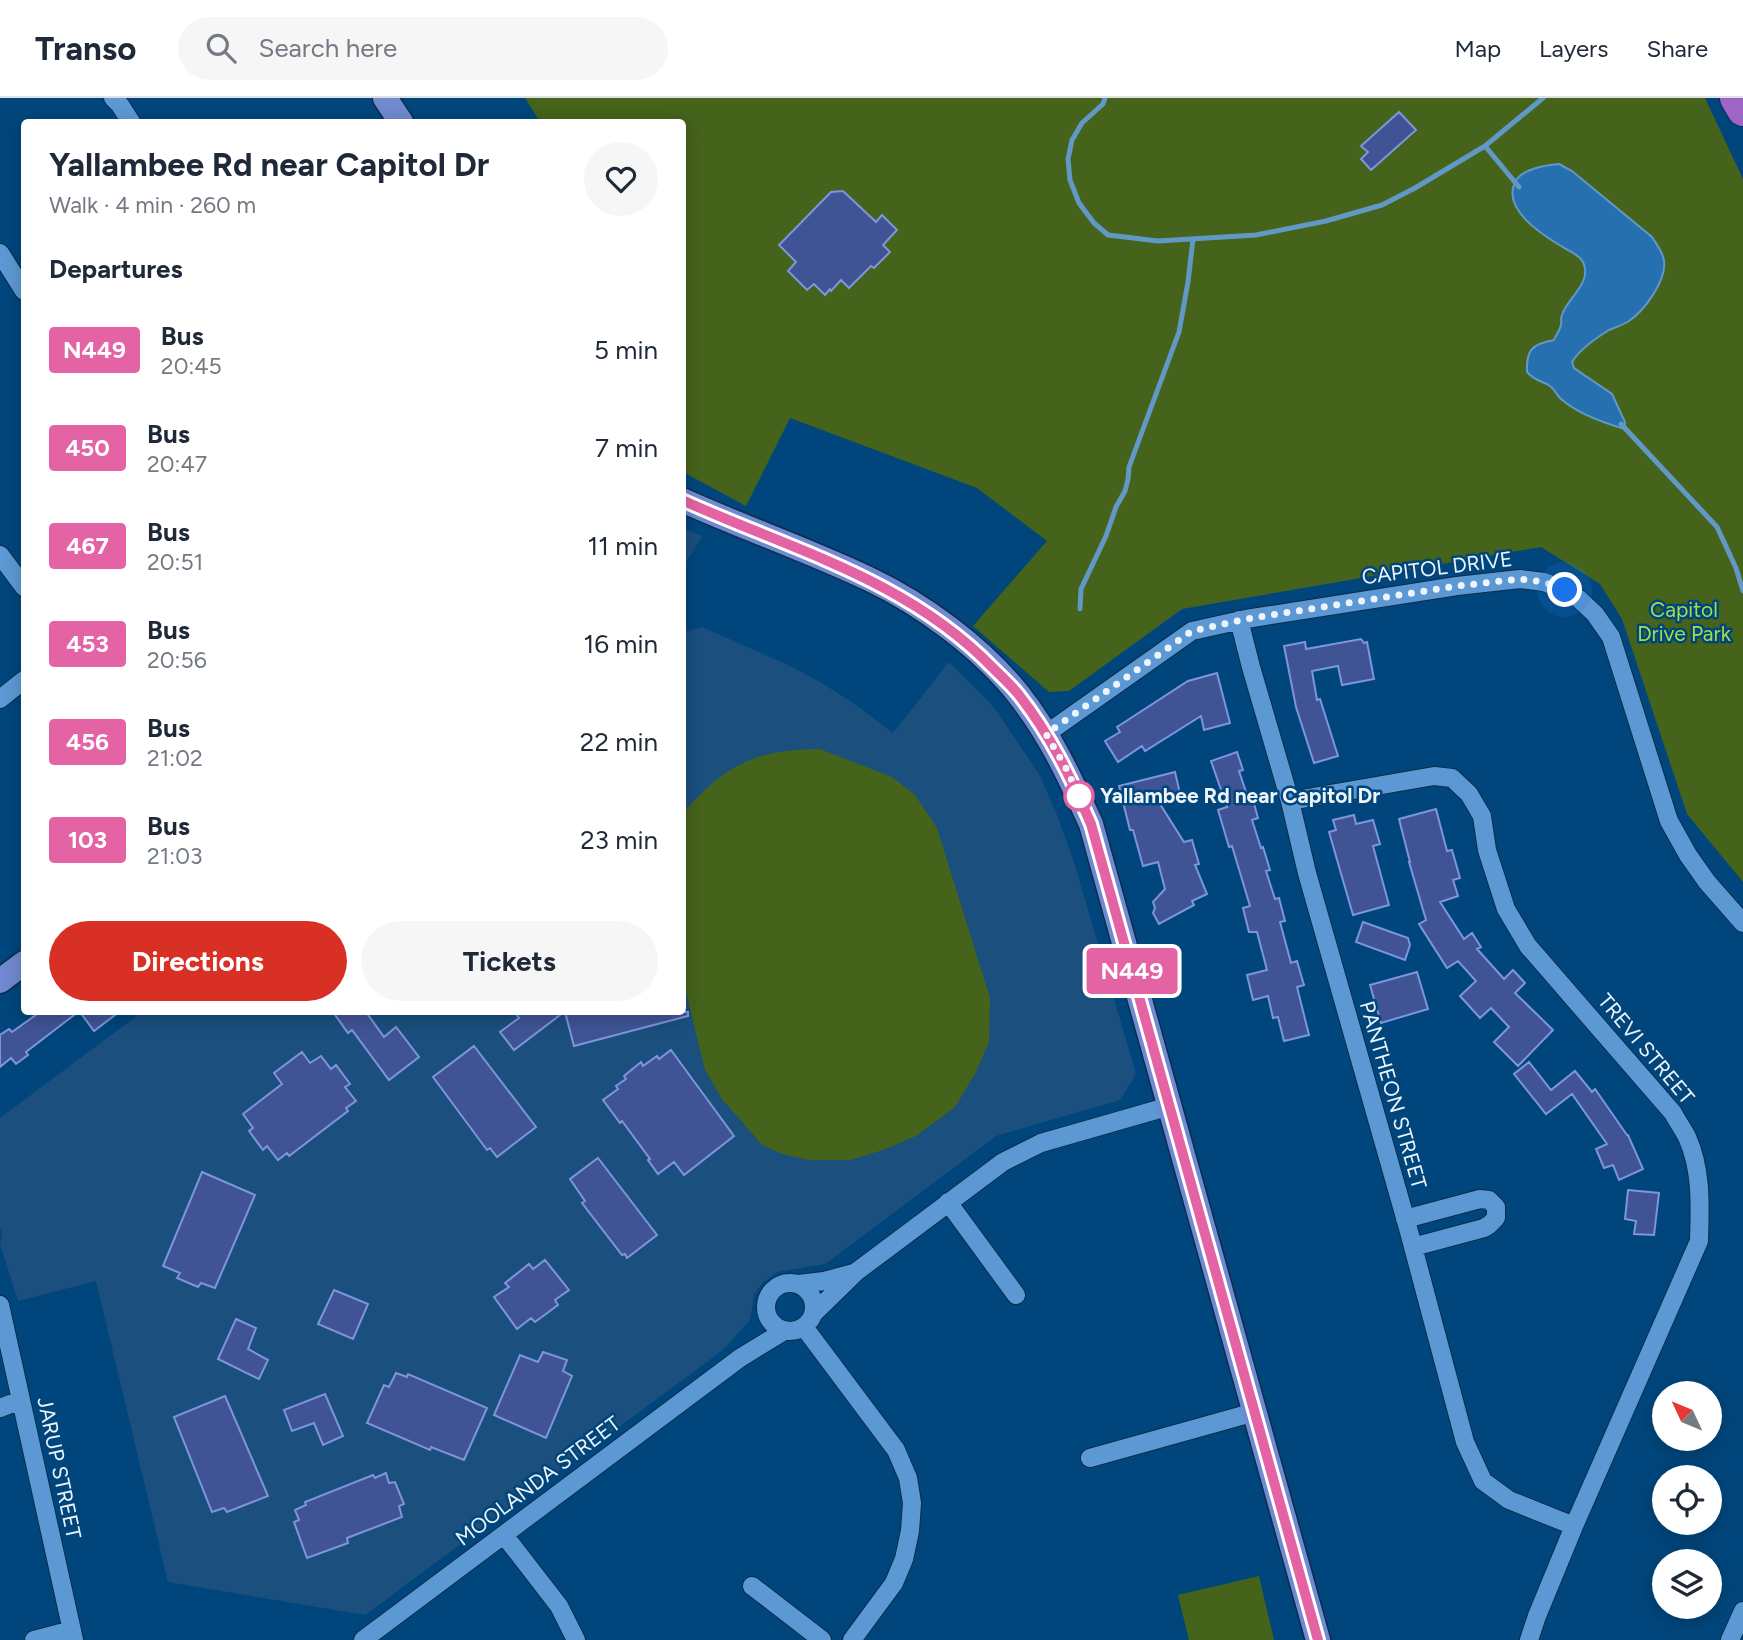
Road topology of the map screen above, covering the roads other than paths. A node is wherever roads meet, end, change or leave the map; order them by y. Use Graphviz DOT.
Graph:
graph roads {
  1 [pos="113,98"];
  2 [pos="386,98"];
  3 [pos="1736,98"];
  4 [pos="1743,110"];
  5 [pos="129,119"];
  6 [pos="399,119"];
  7 [pos="0,253"];
  8 [pos="21,286"];
  9 [pos="686,502"];
  10 [pos="0,555"];
  11 [pos="21,583"];
  12 [pos="1239,620"];
  13 [pos="21,682"];
  14 [pos="0,699"];
  15 [pos="1046,734"];
  16 [pos="1290,801"];
  17 [pos="1743,923"];
  18 [pos="21,965"];
  19 [pos="0,981"];
  20 [pos="1170,1106"];
  21 [pos="948,1202"];
  22 [pos="1405,1219"];
  23 [pos="1413,1247"];
  24 [pos="856,1272"];
  25 [pos="799,1284"];
  26 [pos="1016,1295"];
  27 [pos="0,1305"];
  28 [pos="767,1315"];
  29 [pos="808,1320"];
  30 [pos="784,1331"];
  31 [pos="740,1358"];
  32 [pos="21,1401"];
  33 [pos="0,1408"];
  34 [pos="1255,1412"];
  35 [pos="1090,1458"];
  36 [pos="1574,1526"];
  37 [pos="504,1535"];
  38 [pos="752,1586"];
  39 [pos="1743,1611"];
  40 [pos="73,1635"];
  41 [pos="34,1640"];
  42 [pos="363,1640"];
  43 [pos="576,1640"];
  44 [pos="822,1640"];
  45 [pos="852,1640"];
  46 [pos="1318,1640"];
  47 [pos="1529,1640"];
  48 [pos="1730,1640"];
  1 -- 5 [label="street"];
  2 -- 6 [label="main road"];
  3 -- 4 [label="highway"];
  7 -- 8 [label="street"];
  9 -- 15 [label="main road"];
  10 -- 11 [label="street"];
  12 -- 15 [label="street, CAPITOL DRIVE"];
  12 -- 16 [label="street, PANTHEON STREET"];
  12 -- 17 [label="street, CAPITOL DRIVE"];
  13 -- 14 [label="street"];
  15 -- 20 [label="main road"];
  16 -- 22 [label="street, PANTHEON STREET"];
  16 -- 36 [label="street, TREVI STREET"];
  18 -- 19 [label="main road"];
  20 -- 21 [label="street"];
  20 -- 34 [label="main road"];
  21 -- 24 [label="street"];
  21 -- 26 [label="street"];
  22 -- 23 [label="street, PANTHEON STREET"];
  22 -- 23 [label="street"];
  23 -- 36 [label="street, PANTHEON STREET"];
  24 -- 25 [label="street"];
  24 -- 29 [label="street"];
  25 -- 28 [label="street"];
  25 -- 29 [label="street"];
  27 -- 32 [label="street, JARUP STREET"];
  28 -- 30 [label="street"];
  28 -- 31 [label="street, MOOLANDA STREET"];
  29 -- 30 [label="street"];
  29 -- 45 [label="street"];
  30 -- 31 [label="street, MOOLANDA STREET"];
  31 -- 37 [label="street, MOOLANDA STREET"];
  32 -- 33 [label="street"];
  32 -- 40 [label="street, JARUP STREET"];
  34 -- 35 [label="street"];
  34 -- 46 [label="main road"];
  36 -- 47 [label="street, TREVI STREET"];
  37 -- 42 [label="street, MOOLANDA STREET"];
  37 -- 43 [label="street"];
  38 -- 44 [label="street"];
  39 -- 48 [label="street"];
  40 -- 41 [label="street"];
}
